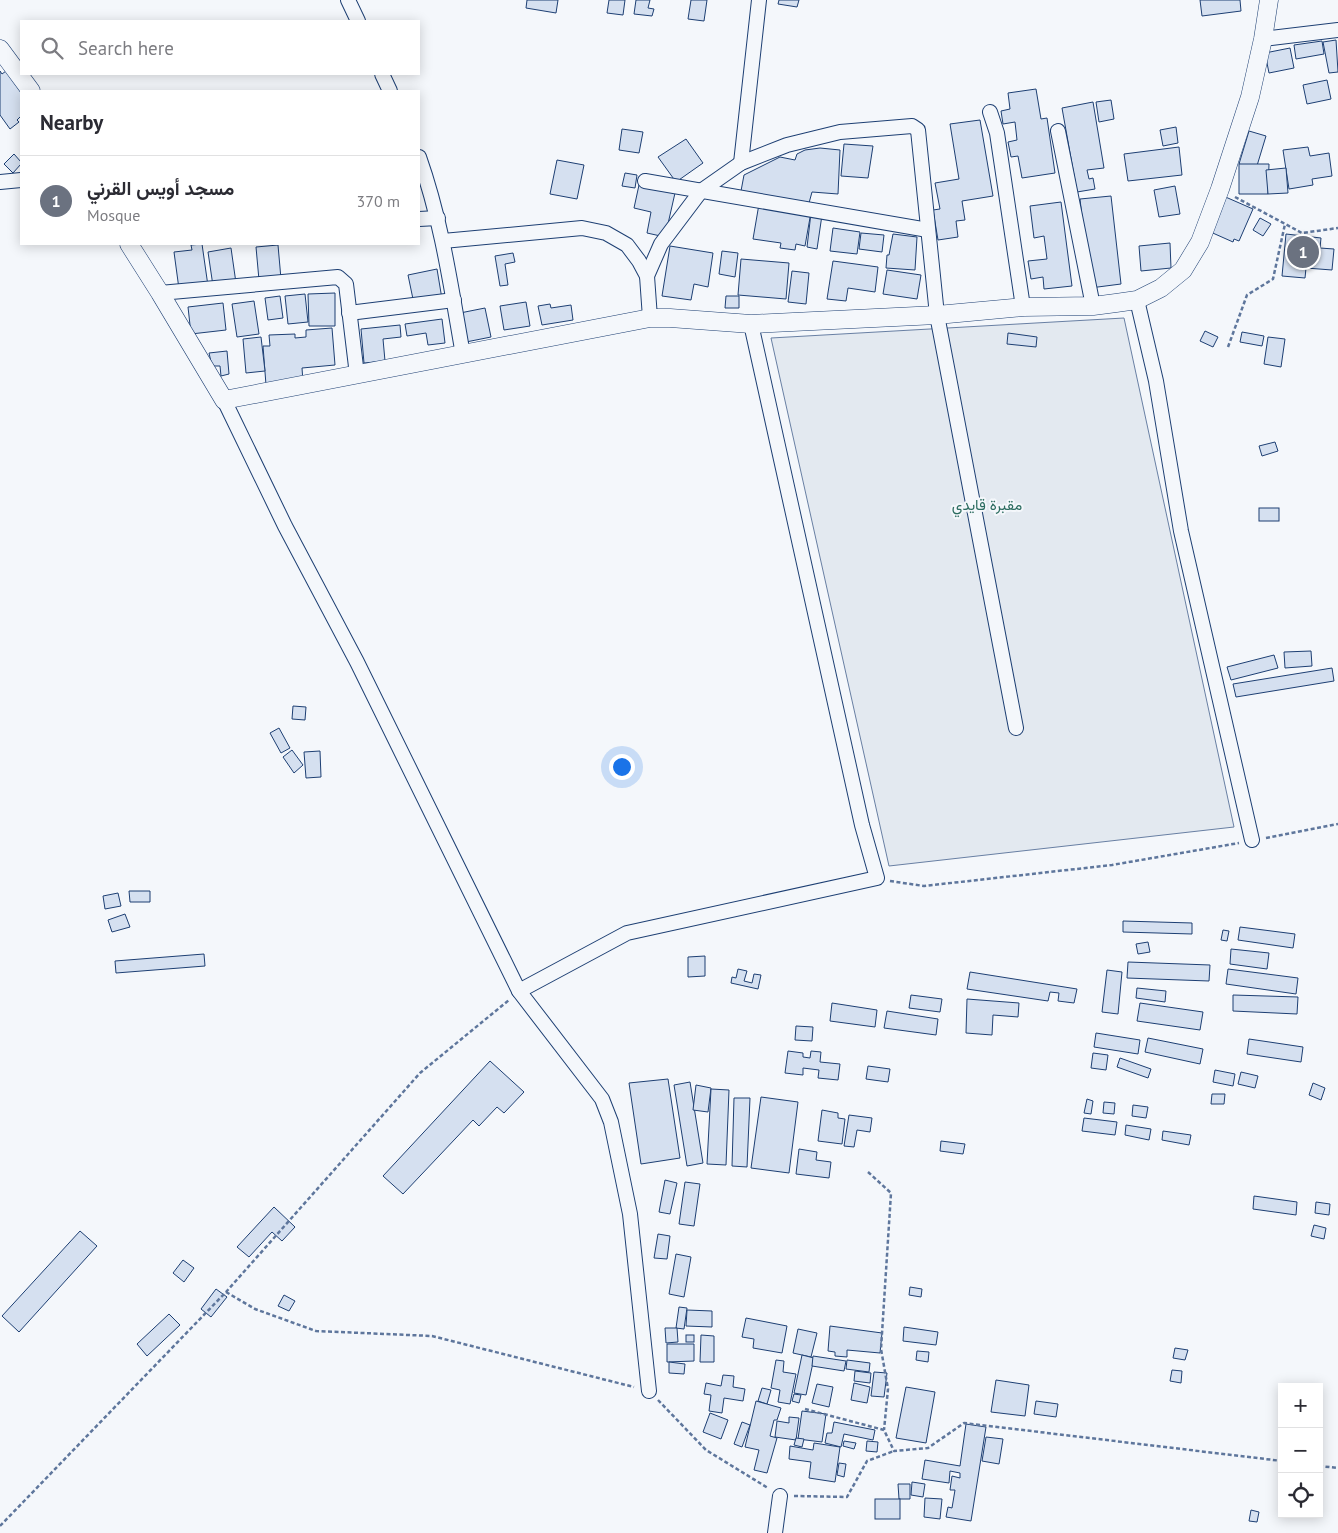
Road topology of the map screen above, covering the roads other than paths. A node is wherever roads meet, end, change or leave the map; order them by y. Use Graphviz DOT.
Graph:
graph roads {
  1 [pos="348,0"];
  2 [pos="759,0"];
  3 [pos="1269,0"];
  4 [pos="358,20"];
  5 [pos="1338,30"];
  6 [pos="1263,39"];
  7 [pos="0,50"];
  8 [pos="382,75"];
  9 [pos="30,90"];
  10 [pos="390,90"];
  11 [pos="990,112"];
  12 [pos="1058,131"];
  13 [pos="420,160"];
  14 [pos="741,163"];
  15 [pos="20,180"];
  16 [pos="645,181"];
  17 [pos="0,182"];
  18 [pos="701,191"];
  19 [pos="438,218"];
  20 [pos="420,219"];
  21 [pos="928,230"];
  22 [pos="444,241"];
  23 [pos="130,245"];
  24 [pos="646,276"];
  25 [pos="160,293"];
  26 [pos="454,300"];
  27 [pos="1137,300"];
  28 [pos="1093,306"];
  29 [pos="1023,307"];
  30 [pos="349,313"];
  31 [pos="937,315"];
  32 [pos="650,318"];
  33 [pos="751,324"];
  34 [pos="463,355"];
  35 [pos="356,375"];
  36 [pos="224,400"];
  37 [pos="1016,728"];
  38 [pos="1252,840"];
  39 [pos="519,991"];
  40 [pos="649,1391"];
  41 [pos="780,1496"];
  42 [pos="775,1533"];
  1 -- 4 [label="street"];
  2 -- 14 [label="street"];
  3 -- 6 [label="street"];
  5 -- 6 [label="street"];
  6 -- 27 [label="street"];
  7 -- 9 [label="street"];
  8 -- 10 [label="street"];
  11 -- 29 [label="street"];
  12 -- 28 [label="street"];
  13 -- 19 [label="street"];
  14 -- 18 [label="street"];
  14 -- 21 [label="street"];
  15 -- 17 [label="street"];
  16 -- 18 [label="street"];
  18 -- 21 [label="street"];
  18 -- 24 [label="street"];
  19 -- 20 [label="street"];
  19 -- 22 [label="street"];
  21 -- 31 [label="street"];
  22 -- 24 [label="street"];
  22 -- 26 [label="street"];
  23 -- 25 [label="street"];
  24 -- 32 [label="street"];
  25 -- 30 [label="street"];
  25 -- 36 [label="street"];
  26 -- 30 [label="street"];
  26 -- 34 [label="street"];
  27 -- 28 [label="street"];
  27 -- 38 [label="street"];
  28 -- 29 [label="street"];
  29 -- 31 [label="street"];
  30 -- 35 [label="street"];
  31 -- 33 [label="street"];
  31 -- 37 [label="street"];
  32 -- 33 [label="street"];
  32 -- 34 [label="street"];
  33 -- 39 [label="street"];
  34 -- 35 [label="street"];
  35 -- 36 [label="street"];
  36 -- 39 [label="street"];
  39 -- 40 [label="street"];
  41 -- 42 [label="street"];
}
